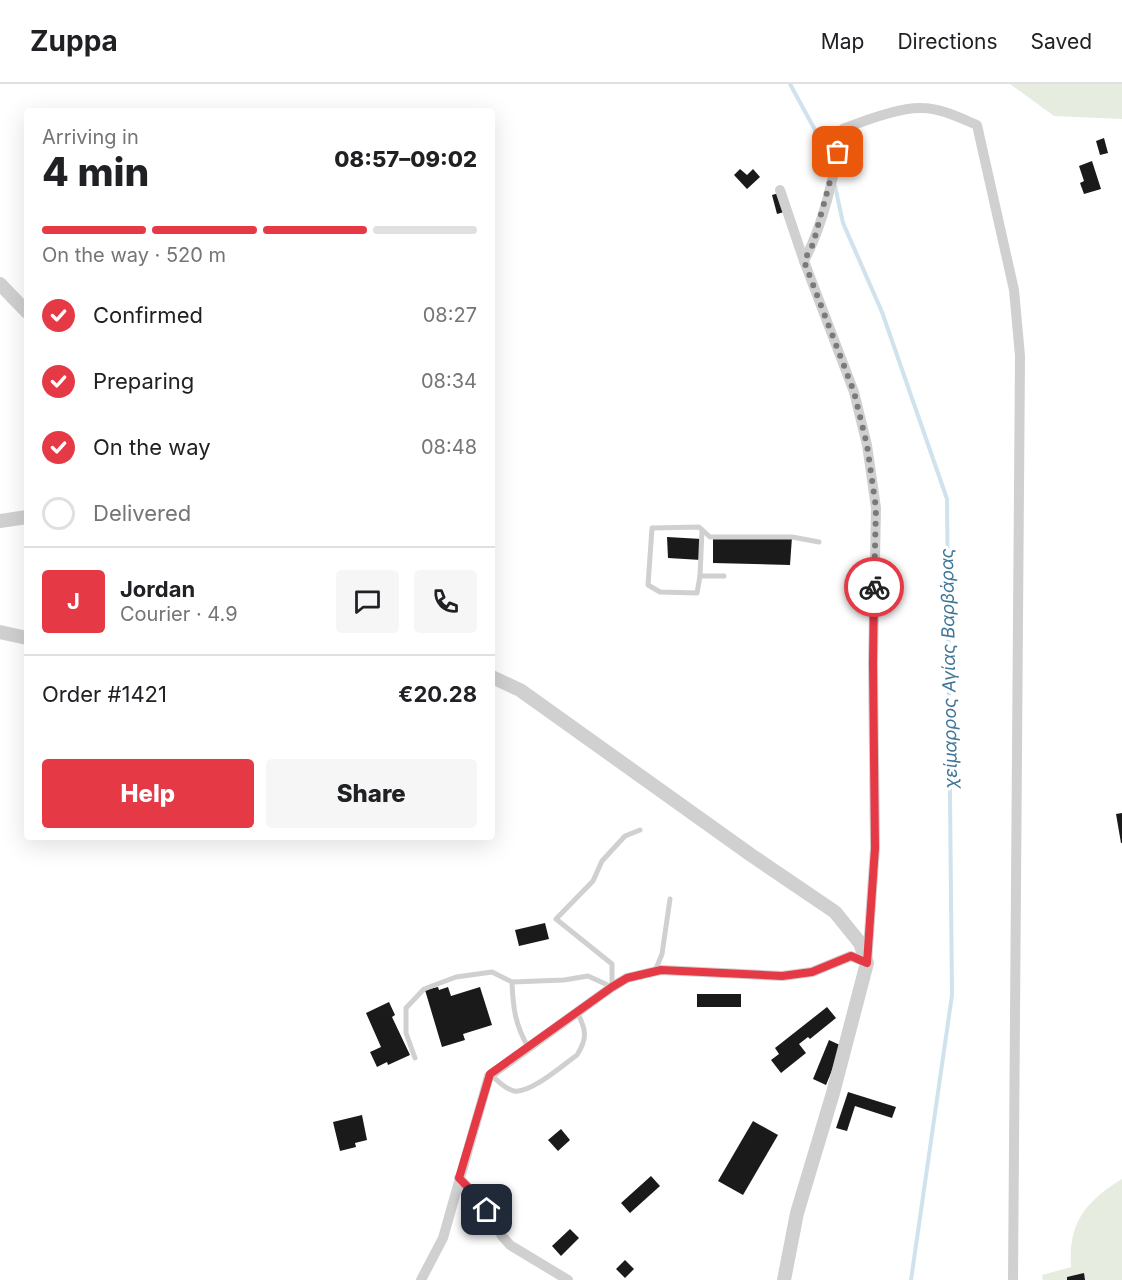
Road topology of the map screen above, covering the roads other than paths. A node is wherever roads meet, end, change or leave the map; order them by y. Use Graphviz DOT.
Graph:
graph roads {
  1 [pos="780,189"];
  2 [pos="804,261"];
  3 [pos="0,284"];
  4 [pos="24,309"];
  5 [pos="24,517"];
  6 [pos="0,521"];
  7 [pos="702,530"];
  8 [pos="819,542"];
  9 [pos="700,576"];
  10 [pos="724,576"];
  11 [pos="0,633"];
  12 [pos="24,637"];
  13 [pos="495,678"];
  14 [pos="640,830"];
  15 [pos="670,899"];
  16 [pos="867,963"];
  17 [pos="655,971"];
  18 [pos="512,982"];
  19 [pos="612,987"];
  20 [pos="577,1012"];
  21 [pos="528,1047"];
  22 [pos="415,1058"];
  23 [pos="490,1074"];
  24 [pos="459,1178"];
  25 [pos="421,1280"];
  26 [pos="568,1280"];
  27 [pos="784,1280"];
  28 [pos="1013,1280"];
  1 -- 2 [label="street"];
  2 -- 16 [label="street"];
  2 -- 28 [label="street"];
  3 -- 4 [label="street"];
  5 -- 6 [label="street"];
  7 -- 8 [label="lane"];
  7 -- 9 [label="lane"];
  7 -- 9 [label="lane"];
  9 -- 10 [label="lane"];
  11 -- 12 [label="street"];
  13 -- 16 [label="street"];
  14 -- 19 [label="lane"];
  15 -- 17 [label="lane"];
  16 -- 17 [label="street"];
  16 -- 27 [label="street"];
  17 -- 19 [label="street"];
  18 -- 19 [label="lane"];
  18 -- 21 [label="lane"];
  18 -- 22 [label="lane"];
  19 -- 20 [label="street"];
  20 -- 21 [label="street"];
  20 -- 23 [label="lane"];
  21 -- 23 [label="street"];
  23 -- 24 [label="street"];
  24 -- 25 [label="street"];
  24 -- 26 [label="street"];
}
